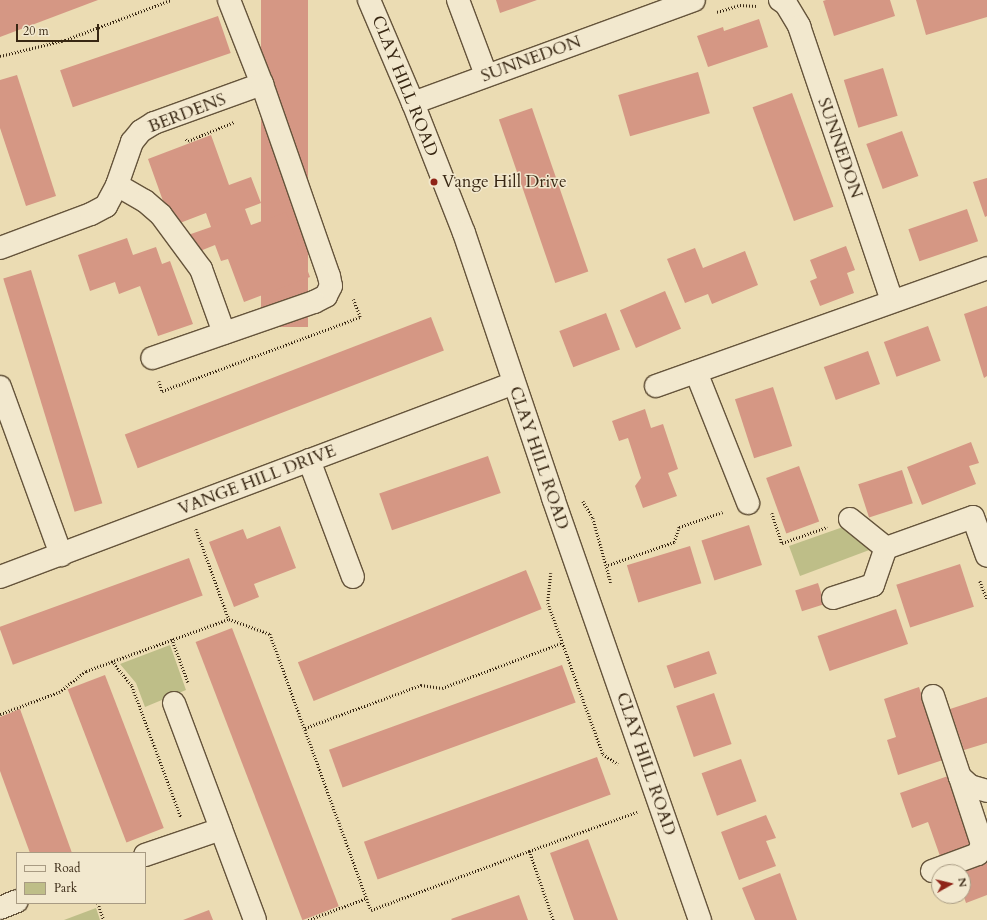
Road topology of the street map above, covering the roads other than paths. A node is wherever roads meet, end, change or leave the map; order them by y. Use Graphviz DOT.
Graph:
graph roads {
  1 [pos="230,0"];
  2 [pos="369,0"];
  3 [pos="458,0"];
  4 [pos="694,0"];
  5 [pos="780,0"];
  6 [pos="486,75"];
  7 [pos="262,84"];
  8 [pos="414,103"];
  9 [pos="117,185"];
  10 [pos="0,248"];
  11 [pos="987,268"];
  12 [pos="892,301"];
  13 [pos="224,333"];
  14 [pos="152,358"];
  15 [pos="696,372"];
  16 [pos="514,384"];
  17 [pos="656,386"];
  18 [pos="0,387"];
  19 [pos="309,460"];
  20 [pos="748,503"];
  21 [pos="850,519"];
  22 [pos="886,548"];
  23 [pos="61,555"];
  24 [pos="987,556"];
  25 [pos="0,577"];
  26 [pos="353,577"];
  27 [pos="833,598"];
  28 [pos="933,696"];
  29 [pos="174,703"];
  30 [pos="960,777"];
  31 [pos="987,791"];
  32 [pos="221,829"];
  33 [pos="146,855"];
  34 [pos="951,864"];
  35 [pos="16,901"];
  36 [pos="0,908"];
  37 [pos="255,920"];
  38 [pos="700,920"];
  1 -- 7 [label="street"];
  2 -- 8 [label="street, CLAY HILL ROAD"];
  3 -- 6 [label="street"];
  4 -- 6 [label="street, SUNNEDON"];
  5 -- 12 [label="street, SUNNEDON"];
  6 -- 8 [label="street, SUNNEDON"];
  7 -- 9 [label="street, BERDENS"];
  7 -- 13 [label="street"];
  8 -- 16 [label="street, CLAY HILL ROAD"];
  9 -- 10 [label="street, BERDENS"];
  9 -- 13 [label="street"];
  11 -- 12 [label="street"];
  12 -- 15 [label="street"];
  13 -- 14 [label="street"];
  15 -- 17 [label="street"];
  15 -- 20 [label="street"];
  16 -- 19 [label="street, VANGE HILL DRIVE"];
  16 -- 38 [label="street, CLAY HILL ROAD"];
  18 -- 23 [label="street"];
  19 -- 23 [label="street, VANGE HILL DRIVE"];
  19 -- 26 [label="street"];
  21 -- 22 [label="street"];
  22 -- 24 [label="street"];
  22 -- 27 [label="street"];
  23 -- 25 [label="street, VANGE HILL DRIVE"];
  28 -- 30 [label="street"];
  29 -- 32 [label="street"];
  30 -- 31 [label="street"];
  30 -- 34 [label="street"];
  32 -- 33 [label="street"];
  32 -- 37 [label="street"];
  35 -- 36 [label="street"];
}
